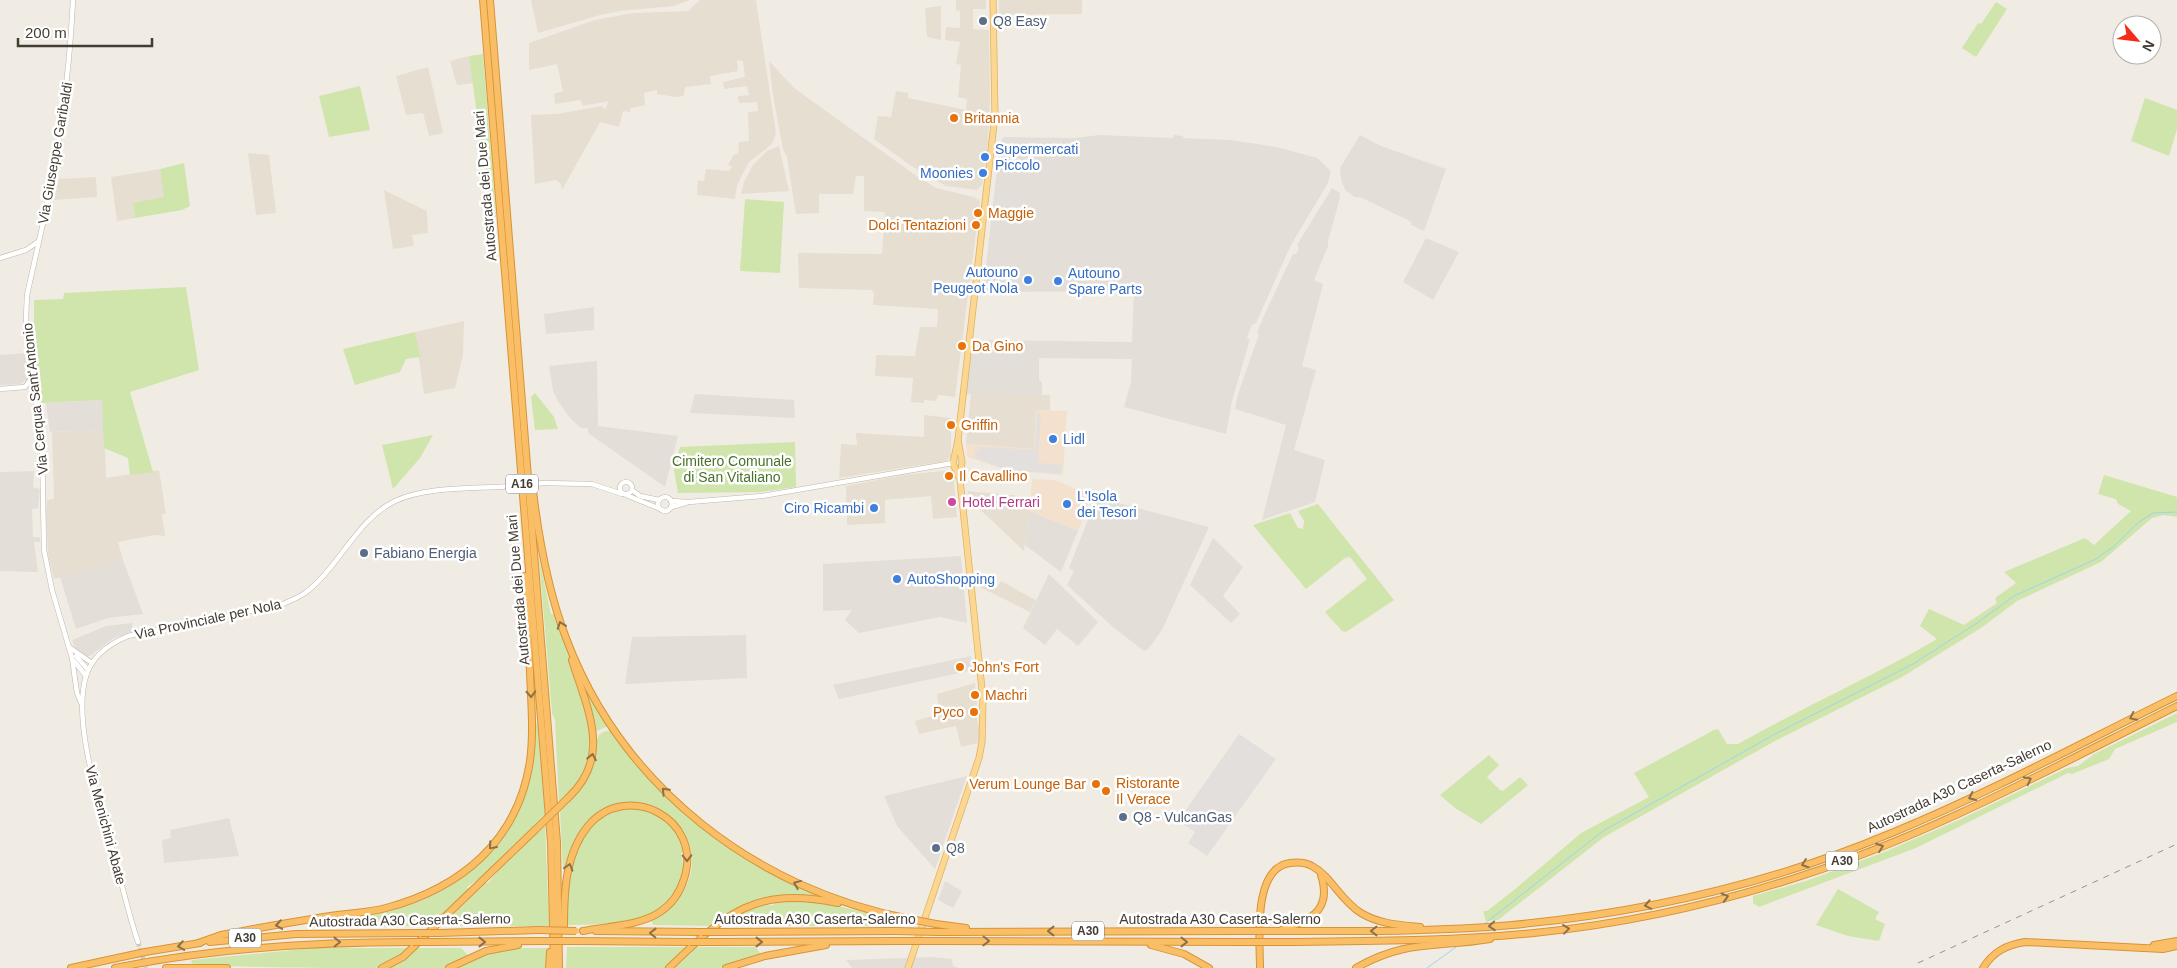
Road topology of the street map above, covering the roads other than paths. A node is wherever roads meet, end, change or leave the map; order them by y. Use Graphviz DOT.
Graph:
graph roads {
  1 [pos="73,0"];
  2 [pos="483,0"];
  3 [pos="490,0"];
  4 [pos="993,0"];
  5 [pos="39,241"];
  6 [pos="0,258"];
  7 [pos="31,379"];
  8 [pos="28,385"];
  9 [pos="20,388"];
  10 [pos="0,389"];
  11 [pos="31,390"];
  12 [pos="520,390"];
  13 [pos="958,440"];
  14 [pos="962,462"];
  15 [pos="954,463"];
  16 [pos="960,480"];
  17 [pos="621,484"];
  18 [pos="522,488"];
  19 [pos="606,488"];
  20 [pos="632,490"];
  21 [pos="624,494"];
  22 [pos="659,500"];
  23 [pos="671,501"];
  24 [pos="689,502"];
  25 [pos="671,507"];
  26 [pos="658,508"];
  27 [pos="566,640"];
  28 [pos="68,646"];
  29 [pos="74,652"];
  30 [pos="72,658"];
  31 [pos="92,663"];
  32 [pos="88,670"];
  33 [pos="86,676"];
  34 [pos="2177,696"];
  35 [pos="83,706"];
  36 [pos="2177,706"];
  37 [pos="551,843"];
  38 [pos="1320,872"];
  39 [pos="861,908"];
  40 [pos="1439,930"];
  41 [pos="580,931"];
  42 [pos="987,931"];
  43 [pos="1274,931"];
  44 [pos="1444,941"];
  45 [pos="2177,941"];
  46 [pos="138,942"];
  47 [pos="535,942"];
  48 [pos="844,942"];
  49 [pos="1138,942"];
  50 [pos="198,943"];
  51 [pos="2177,946"];
  52 [pos="2141,948"];
  53 [pos="71,968"];
  54 [pos="115,968"];
  55 [pos="166,968"];
  56 [pos="227,968"];
  57 [pos="382,968"];
  58 [pos="449,968"];
  59 [pos="549,968"];
  60 [pos="554,968"];
  61 [pos="561,968"];
  62 [pos="669,968"];
  63 [pos="726,968"];
  64 [pos="908,968"];
  65 [pos="1209,968"];
  66 [pos="1260,968"];
  67 [pos="1356,968"];
  68 [pos="1983,968"];
  1 -- 5 [label="street, Via Giuseppe Garibaldi"];
  2 -- 18 [label="highway, Autostrada dei Due Mari / A16"];
  3 -- 12 [label="highway, Autostrada dei Due Mari / A16"];
  4 -- 13 [label="main road"];
  5 -- 6 [label="street, Via Giuseppe Garibaldi"];
  5 -- 7 [label="street, Via Cerqua Sant'Antonio"];
  7 -- 8 [label="street"];
  7 -- 11 [label="street, Via Cerqua Sant'Antonio"];
  8 -- 9 [label="street"];
  8 -- 11 [label="street"];
  9 -- 10 [label="street"];
  9 -- 11 [label="street"];
  11 -- 28 [label="street, Via Cerqua Sant'Antonio"];
  27 -- 12 [label="highway, one-way"];
  12 -- 61 [label="highway, Autostrada dei Due Mari / A16"];
  13 -- 14 [label="main road"];
  13 -- 15 [label="main road"];
  14 -- 15 [label="main road"];
  14 -- 16 [label="main road"];
  15 -- 16 [label="main road"];
  15 -- 24 [label="street"];
  16 -- 64 [label="main road"];
  17 -- 19 [label="street, Via Provinciale per Nola"];
  17 -- 20 [label="street"];
  17 -- 21 [label="street"];
  18 -- 37 [label="highway, Autostrada dei Due Mari / A16"];
  18 -- 50 [label="highway, one-way"];
  19 -- 21 [label="street, Via Provinciale per Nola"];
  19 -- 31 [label="street, Via Provinciale per Nola, bridge"];
  20 -- 21 [label="street"];
  20 -- 22 [label="street"];
  21 -- 26 [label="street, Via Provinciale per Nola"];
  22 -- 23 [label="street"];
  22 -- 26 [label="street"];
  23 -- 24 [label="street"];
  23 -- 25 [label="street"];
  24 -- 25 [label="street"];
  25 -- 26 [label="street"];
  39 -- 27 [label="highway, one-way"];
  57 -- 27 [label="highway, one-way, bridge"];
  28 -- 29 [label="street, Via Cerqua Sant'Antonio"];
  28 -- 30 [label="street, Via Cerqua Sant'Antonio"];
  29 -- 31 [label="street, Via Cerqua Sant'Antonio"];
  29 -- 32 [label="street, Via Cerqua Sant'Antonio"];
  30 -- 33 [label="street, Via Cerqua Sant'Antonio"];
  30 -- 35 [label="street, Via Cerqua Sant'Antonio"];
  31 -- 32 [label="street, Via Provinciale per Nola"];
  32 -- 33 [label="street, Via Provinciale per Nola"];
  33 -- 35 [label="street, Via Provinciale per Nola"];
  34 -- 40 [label="highway, Autostrada A30 Caserta-Salerno / A30, one-way"];
  35 -- 46 [label="street, Via Menichini Abate"];
  44 -- 36 [label="highway, Autostrada A30 Caserta-Salerno / A30, one-way"];
  37 -- 59 [label="highway"];
  37 -- 60 [label="highway, Autostrada dei Due Mari / A16"];
  38 -- 40 [label="highway"];
  38 -- 43 [label="highway"];
  38 -- 66 [label="highway"];
  39 -- 42 [label="highway, bridge"];
  39 -- 62 [label="highway"];
  40 -- 43 [label="highway, Autostrada A30 Caserta-Salerno / A30, one-way"];
  42 -- 41 [label="highway, Autostrada A30 Caserta-Salerno / A30, one-way, bridge"];
  41 -- 50 [label="highway, Autostrada A30 Caserta-Salerno / A30, bridge"];
  61 -- 41 [label="highway, one-way"];
  43 -- 42 [label="highway, Autostrada A30 Caserta-Salerno / A30, one-way, bridge"];
  49 -- 44 [label="highway, Autostrada A30 Caserta-Salerno / A30, one-way, bridge"];
  44 -- 67 [label="highway"];
  45 -- 52 [label="highway"];
  47 -- 48 [label="highway, Autostrada A30 Caserta-Salerno / A30, one-way, bridge"];
  54 -- 47 [label="highway, Autostrada A30 Caserta-Salerno / A30, one-way, bridge"];
  47 -- 58 [label="highway"];
  48 -- 49 [label="highway, Autostrada A30 Caserta-Salerno / A30, one-way, bridge"];
  48 -- 63 [label="highway"];
  49 -- 65 [label="highway"];
  50 -- 53 [label="highway, Autostrada A30 Caserta-Salerno / A30, one-way"];
  51 -- 52 [label="highway"];
  52 -- 68 [label="highway"];
  55 -- 56 [label="highway"];
}
